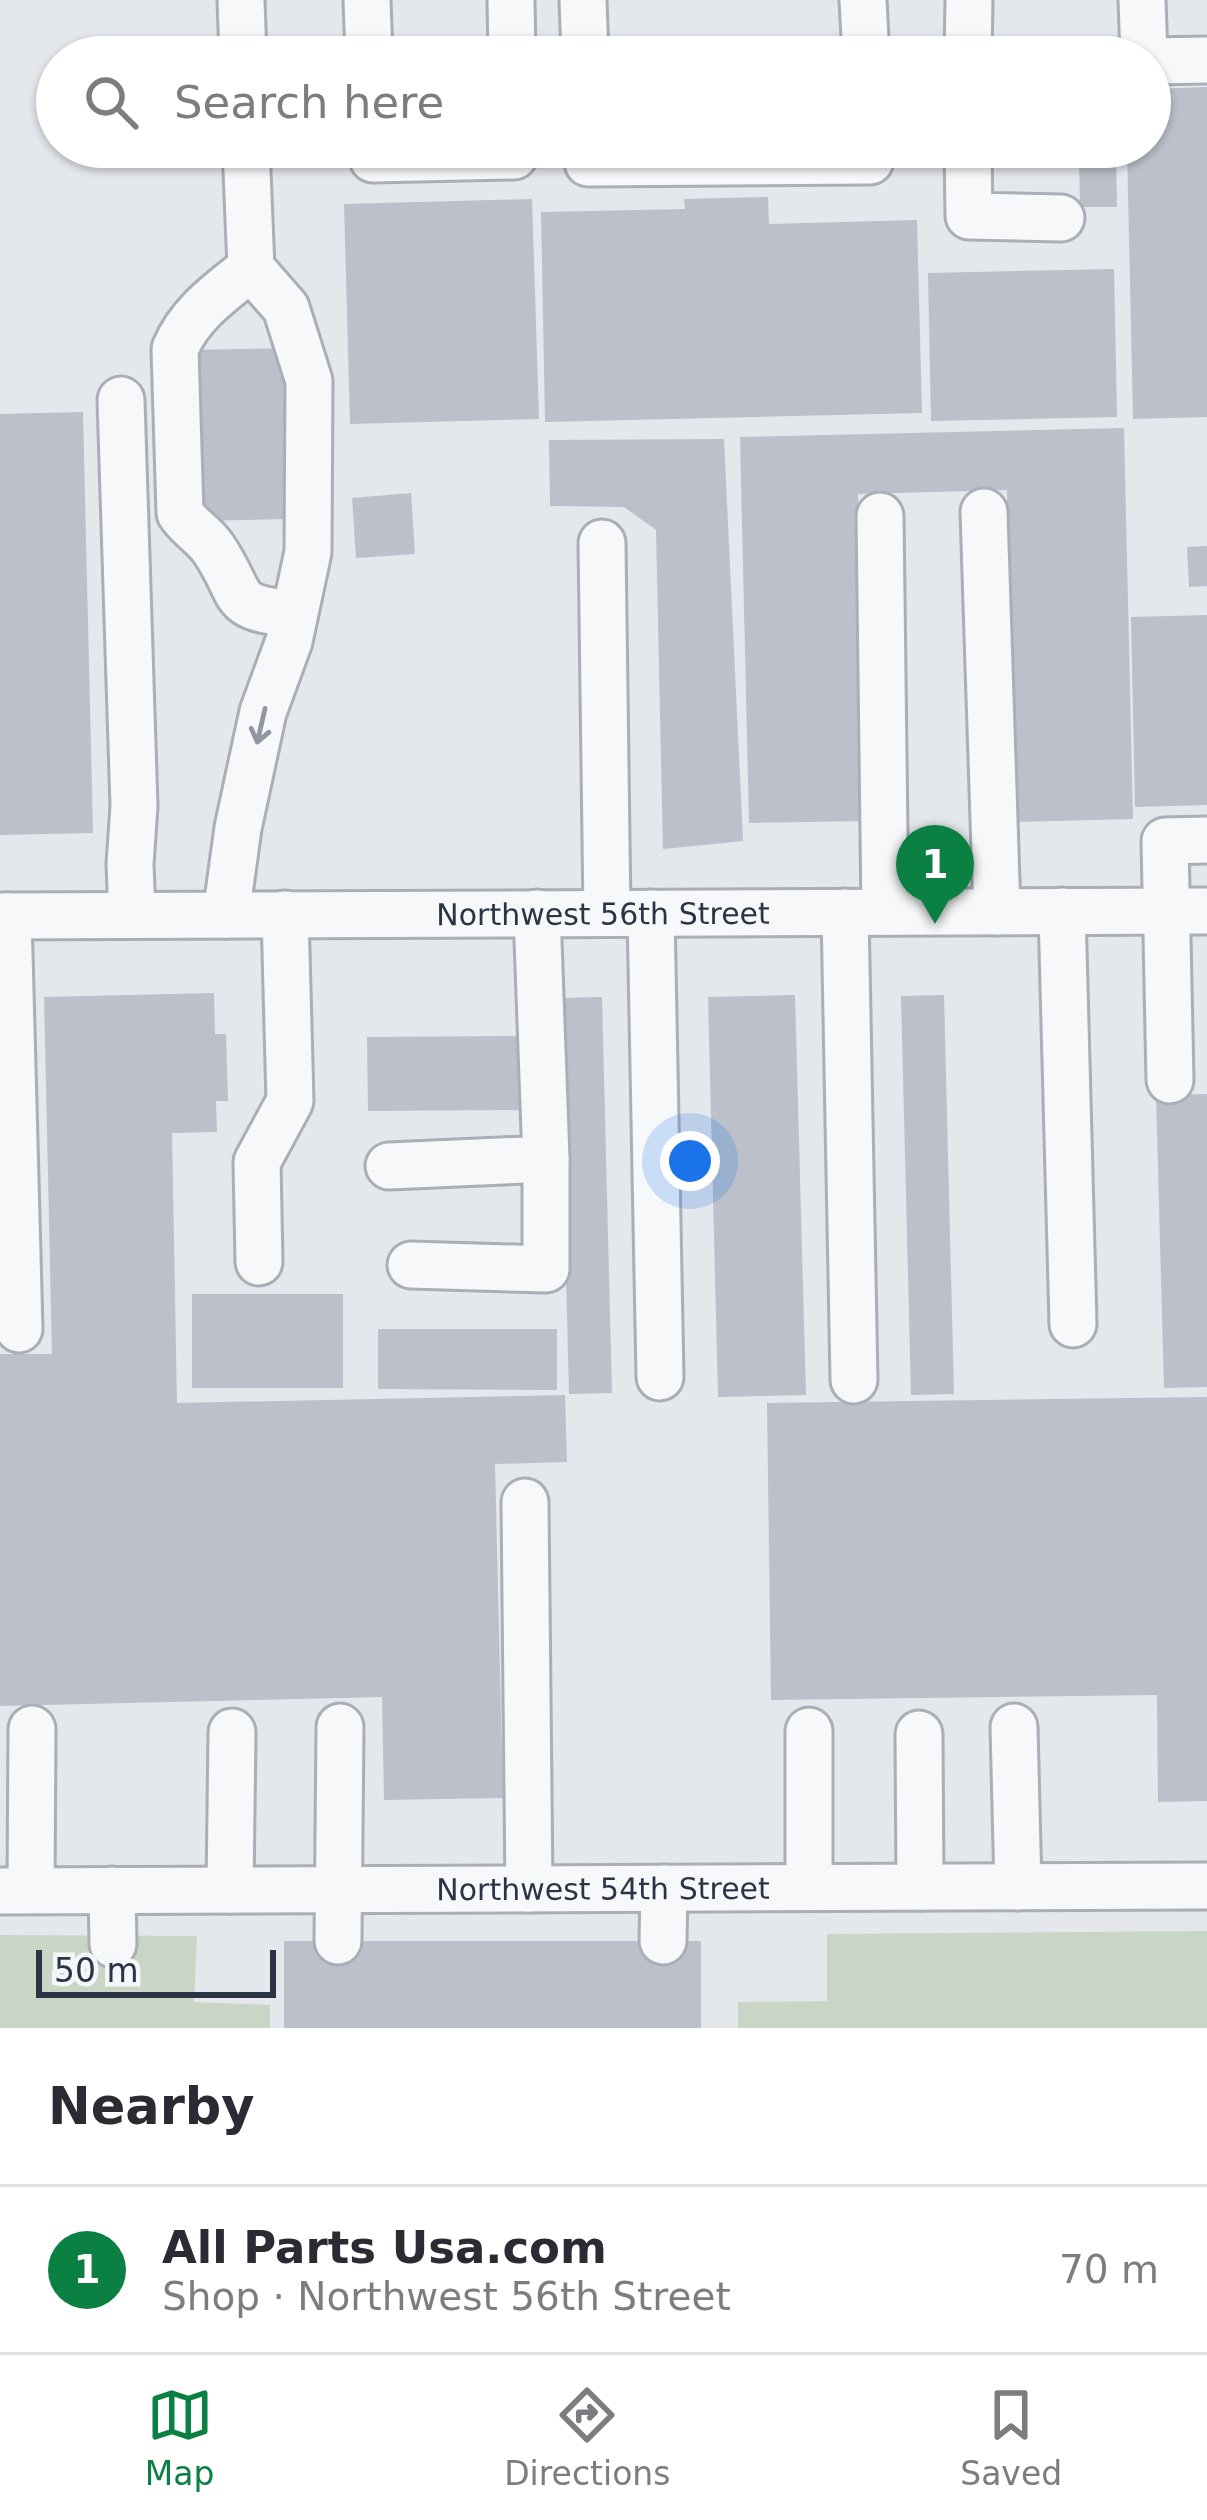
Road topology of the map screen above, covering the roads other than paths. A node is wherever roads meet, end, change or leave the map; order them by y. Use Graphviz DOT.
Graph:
graph roads {
  1 [pos="241,0"];
  2 [pos="367,0"];
  3 [pos="511,0"];
  4 [pos="583,0"];
  5 [pos="863,0"];
  6 [pos="969,0"];
  7 [pos="1142,0"];
  8 [pos="242,36"];
  9 [pos="368,36"];
  10 [pos="512,36"];
  11 [pos="584,36"];
  12 [pos="865,36"];
  13 [pos="968,36"];
  14 [pos="1145,36"];
  15 [pos="1171,59"];
  16 [pos="1207,60"];
  17 [pos="247,168"];
  18 [pos="968,168"];
  19 [pos="1061,218"];
  20 [pos="251,268"];
  21 [pos="121,400"];
  22 [pos="985,512"];
  23 [pos="880,516"];
  24 [pos="602,543"];
  25 [pos="294,614"];
  26 [pos="1207,840"];
  27 [pos="1062,911"];
  28 [pos="1187,911"];
  29 [pos="865,912"];
  30 [pos="998,912"];
  31 [pos="629,913"];
  32 [pos="285,914"];
  33 [pos="537,914"];
  34 [pos="132,915"];
  35 [pos="226,915"];
  36 [pos="4,916"];
  37 [pos="1170,1080"];
  38 [pos="546,1160"];
  39 [pos="389,1166"];
  40 [pos="259,1262"];
  41 [pos="411,1264"];
  42 [pos="1073,1324"];
  43 [pos="19,1329"];
  44 [pos="660,1377"];
  45 [pos="854,1380"];
  46 [pos="525,1502"];
  47 [pos="340,1727"];
  48 [pos="1014,1727"];
  49 [pos="32,1729"];
  50 [pos="809,1731"];
  51 [pos="232,1732"];
  52 [pos="919,1733"];
  53 [pos="1207,1886"];
  54 [pos="809,1887"];
  55 [pos="920,1887"];
  56 [pos="1018,1887"];
  57 [pos="664,1888"];
  58 [pos="339,1889"];
  59 [pos="529,1889"];
  60 [pos="15,1890"];
  61 [pos="112,1890"];
  62 [pos="230,1890"];
  63 [pos="338,1941"];
  64 [pos="663,1941"];
  65 [pos="113,1944"];
  1 -- 8 [label="street"];
  2 -- 9 [label="street"];
  3 -- 10 [label="street"];
  4 -- 11 [label="street"];
  5 -- 12 [label="street"];
  6 -- 13 [label="street"];
  7 -- 14 [label="street"];
  15 -- 16 [label="street"];
  17 -- 20 [label="street"];
  18 -- 19 [label="street"];
  20 -- 25 [label="street"];
  20 -- 25 [label="street"];
  21 -- 34 [label="street"];
  22 -- 30 [label="street"];
  23 -- 29 [label="street"];
  24 -- 31 [label="street"];
  25 -- 35 [label="street, one-way"];
  26 -- 28 [label="street"];
  27 -- 28 [label="street, Northwest 56th Street"];
  27 -- 30 [label="street, Northwest 56th Street"];
  27 -- 42 [label="street"];
  28 -- 37 [label="street"];
  29 -- 30 [label="street, Northwest 56th Street"];
  29 -- 31 [label="street, Northwest 56th Street"];
  29 -- 45 [label="street"];
  31 -- 33 [label="street, Northwest 56th Street"];
  31 -- 44 [label="street"];
  32 -- 33 [label="street, Northwest 56th Street"];
  32 -- 35 [label="street, Northwest 56th Street"];
  32 -- 40 [label="street"];
  33 -- 38 [label="street"];
  34 -- 35 [label="street, Northwest 56th Street"];
  34 -- 36 [label="street, Northwest 56th Street"];
  36 -- 43 [label="street"];
  38 -- 39 [label="street"];
  38 -- 41 [label="street"];
  46 -- 59 [label="street"];
  47 -- 58 [label="street"];
  48 -- 56 [label="street"];
  49 -- 60 [label="street"];
  50 -- 54 [label="street"];
  51 -- 62 [label="street"];
  52 -- 55 [label="street"];
  53 -- 56 [label="street, Northwest 54th Street"];
  54 -- 55 [label="street, Northwest 54th Street"];
  54 -- 57 [label="street, Northwest 54th Street"];
  55 -- 56 [label="street, Northwest 54th Street"];
  57 -- 59 [label="street, Northwest 54th Street"];
  57 -- 64 [label="street"];
  58 -- 59 [label="street, Northwest 54th Street"];
  58 -- 62 [label="street, Northwest 54th Street"];
  58 -- 63 [label="street"];
  60 -- 61 [label="street, Northwest 54th Street"];
  61 -- 62 [label="street, Northwest 54th Street"];
  61 -- 65 [label="street"];
}
